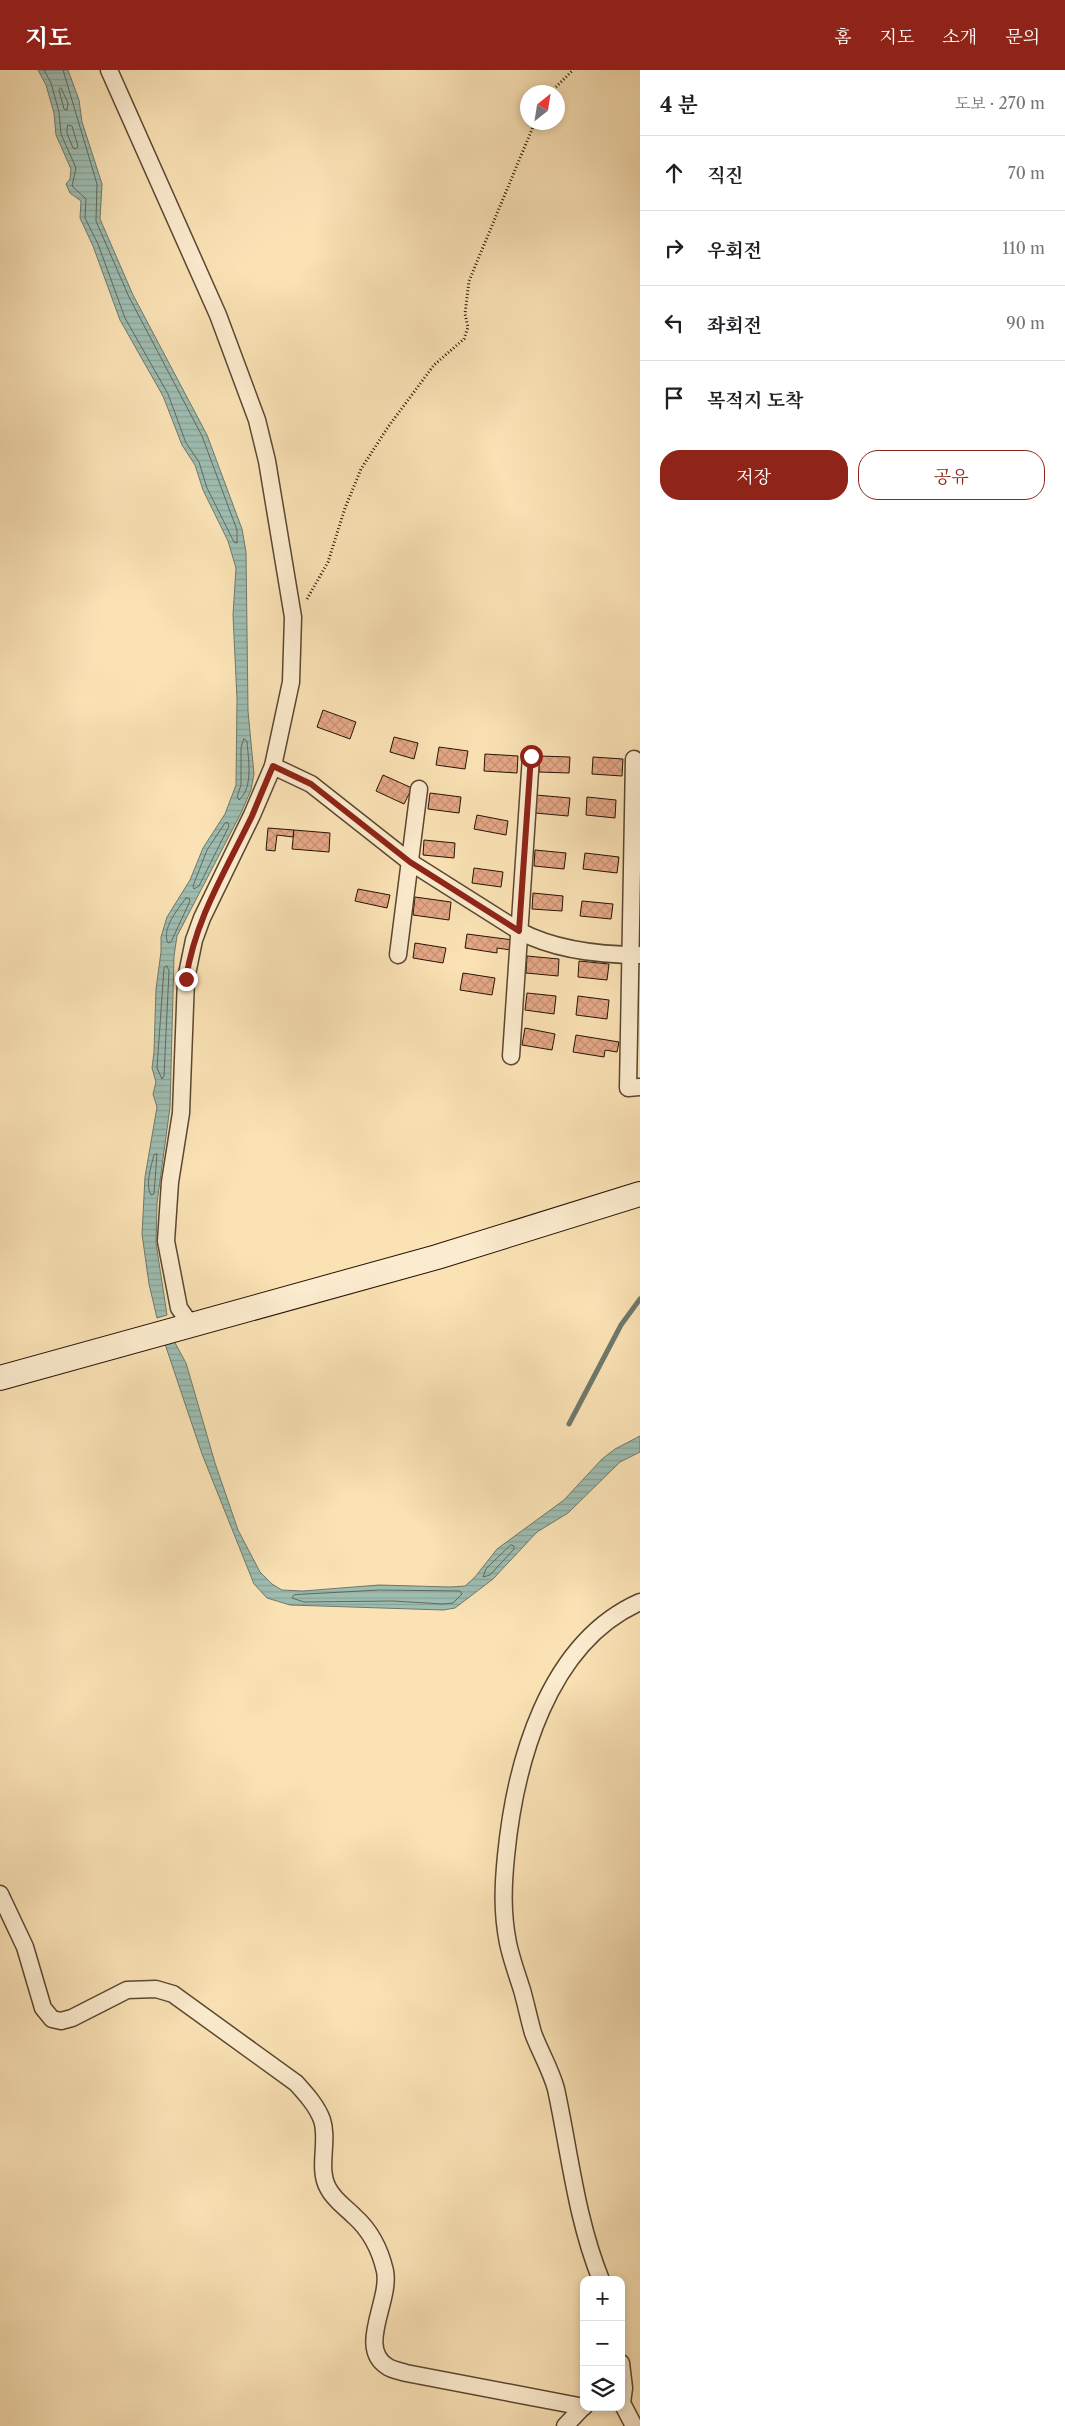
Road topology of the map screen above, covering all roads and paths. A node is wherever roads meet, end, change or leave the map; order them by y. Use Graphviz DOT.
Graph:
graph roads {
  1 [pos="110,70"];
  2 [pos="573,70"];
  3 [pos="558,85"];
  4 [pos="532,130"];
  5 [pos="292,617"];
  6 [pos="531,756"];
  7 [pos="634,759"];
  8 [pos="273,766"];
  9 [pos="419,789"];
  10 [pos="410,862"];
  11 [pos="519,931"];
  12 [pos="398,955"];
  13 [pos="635,955"];
  14 [pos="511,1056"];
  15 [pos="640,1087"];
  16 [pos="640,1194"];
  17 [pos="176,1328"];
  18 [pos="0,1378"];
  19 [pos="640,1602"];
  20 [pos="0,1894"];
  21 [pos="599,2276"];
  22 [pos="580,2406"];
  23 [pos="580,2410"];
  24 [pos="625,2410"];
  25 [pos="565,2426"];
  26 [pos="634,2426"];
  1 -- 5 [label="street"];
  2 -- 3 [label="path"];
  4 -- 5 [label="path"];
  5 -- 8 [label="street"];
  6 -- 11 [label="street"];
  7 -- 13 [label="street"];
  8 -- 10 [label="street"];
  8 -- 17 [label="street"];
  9 -- 10 [label="street"];
  10 -- 11 [label="street"];
  10 -- 12 [label="street"];
  11 -- 13 [label="street"];
  11 -- 14 [label="street"];
  13 -- 15 [label="street"];
  16 -- 17 [label="street"];
  17 -- 18 [label="street"];
  19 -- 21 [label="street"];
  20 -- 22 [label="street"];
  23 -- 25 [label="street"];
  24 -- 26 [label="street"];
}
